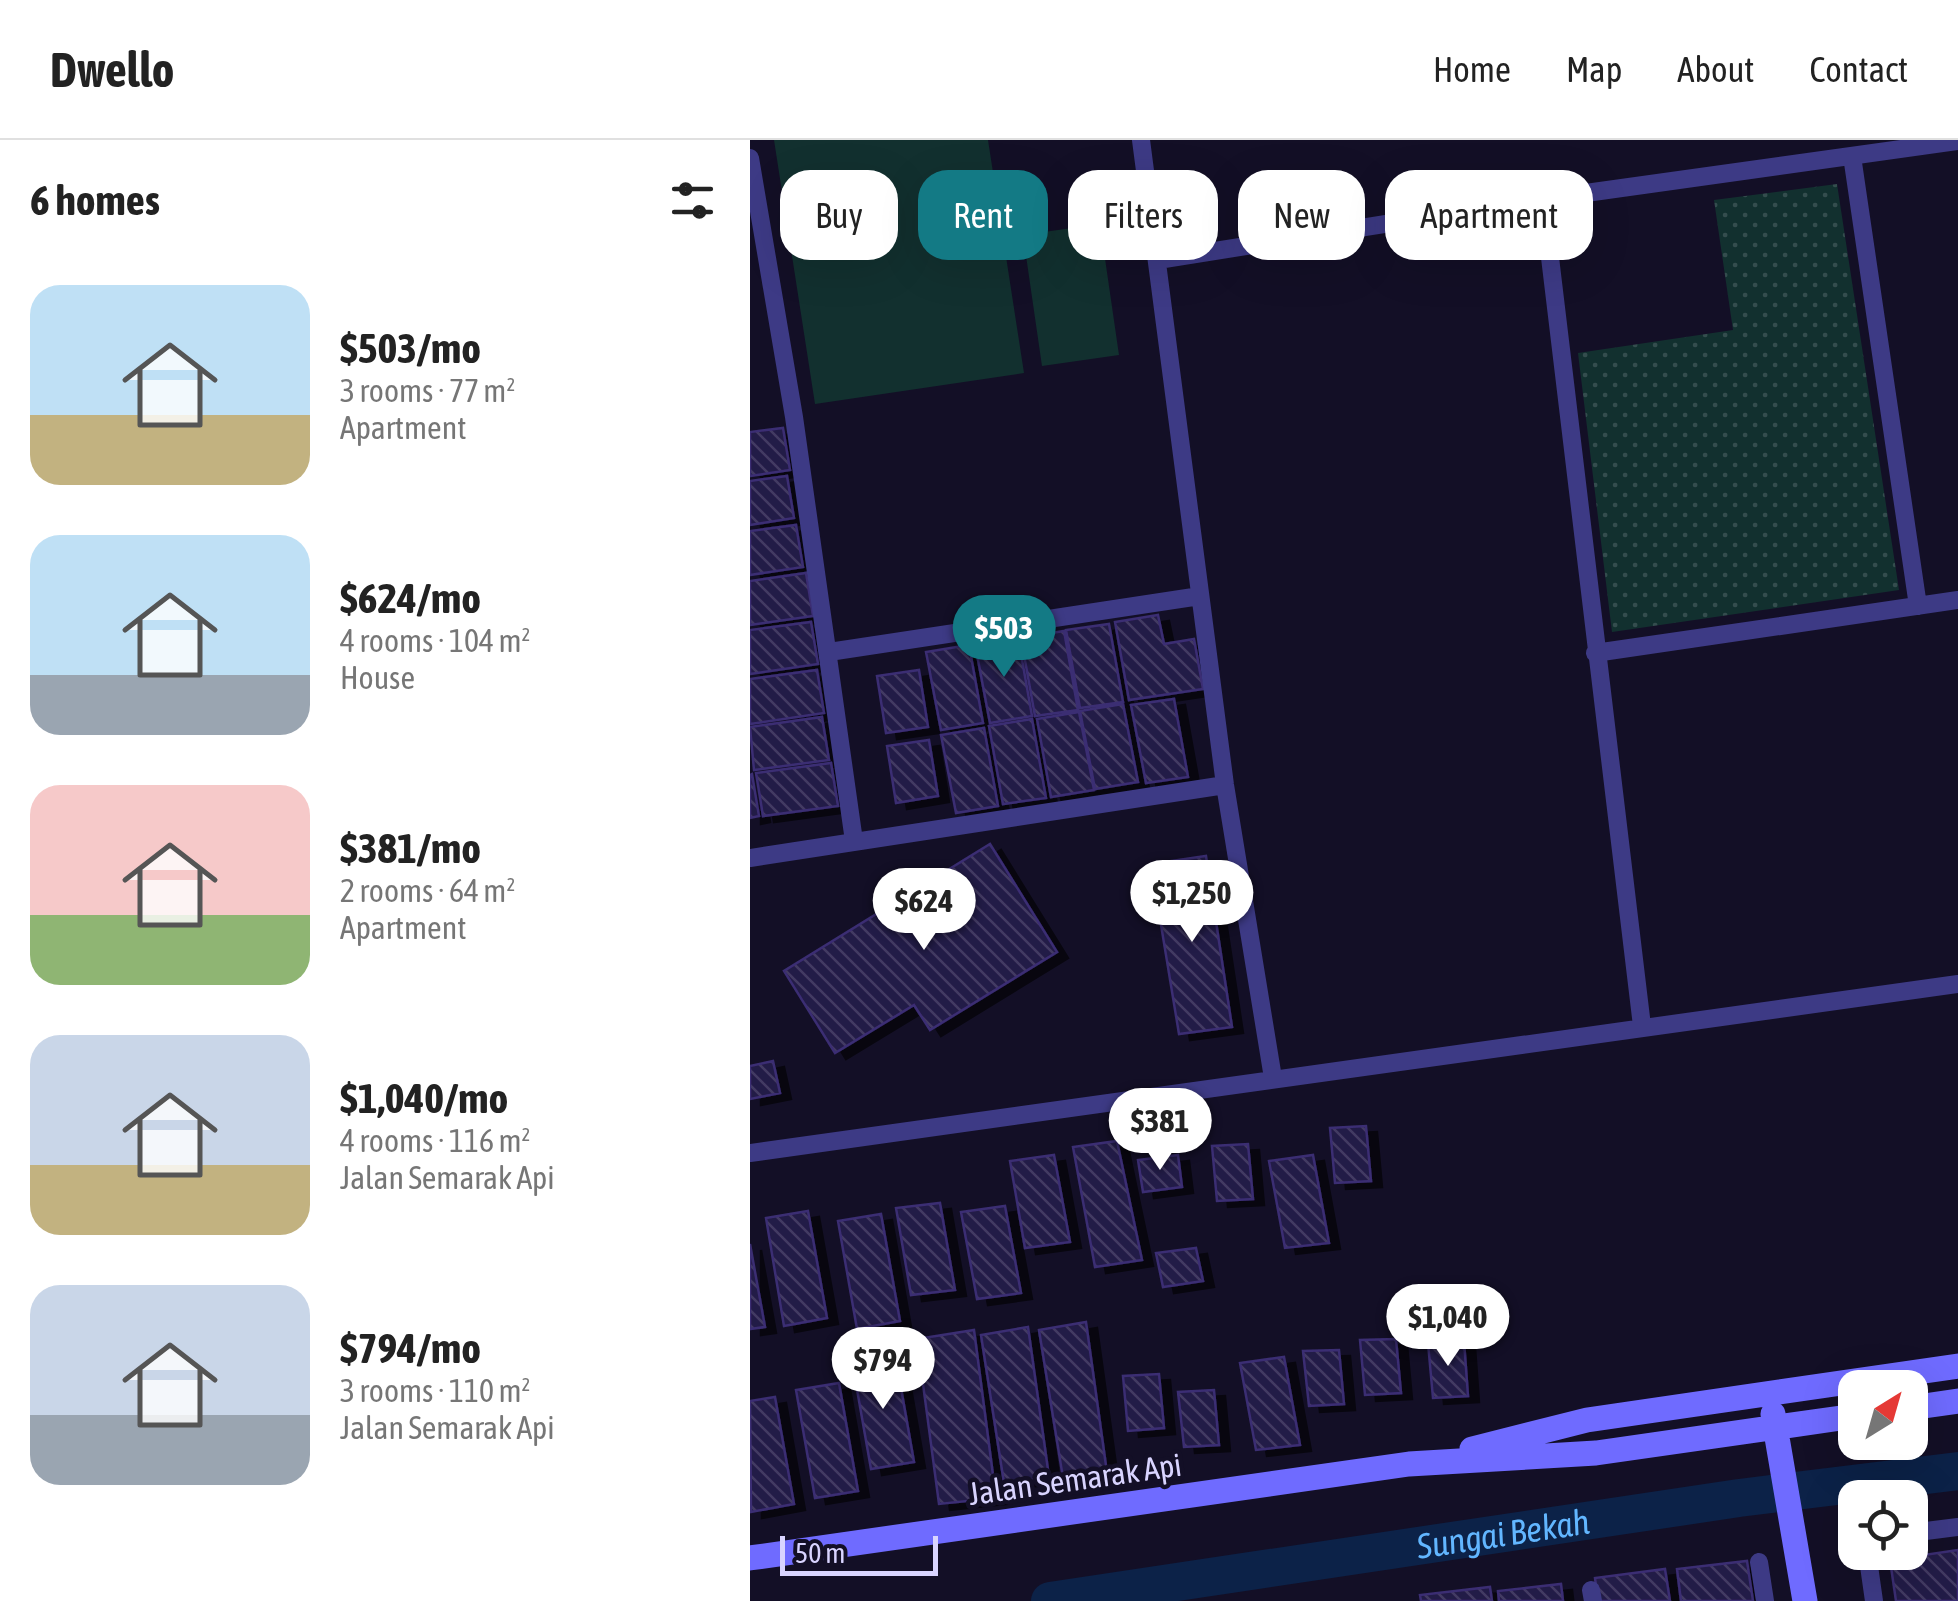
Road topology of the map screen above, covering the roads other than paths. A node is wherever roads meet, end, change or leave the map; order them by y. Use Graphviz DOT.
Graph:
graph roads {
  1 [pos="1141,140"];
  2 [pos="1958,141"];
  3 [pos="1852,156"];
  4 [pos="750,158"];
  5 [pos="1145,170"];
  6 [pos="1593,192"];
  7 [pos="754,200"];
  8 [pos="1385,224"];
  9 [pos="1218,250"];
  10 [pos="1158,260"];
  11 [pos="1550,260"];
  12 [pos="1200,596"];
  13 [pos="1958,600"];
  14 [pos="1918,606"];
  15 [pos="828,652"];
  16 [pos="1595,652"];
  17 [pos="1224,784"];
  18 [pos="854,841"];
  19 [pos="750,858"];
  20 [pos="1958,984"];
  21 [pos="1642,1026"];
  22 [pos="1273,1078"];
  23 [pos="750,1153"];
  24 [pos="1958,1366"];
  25 [pos="1770,1393"];
  26 [pos="1958,1401"];
  27 [pos="1928,1405"];
  28 [pos="1838,1418"];
  29 [pos="1776,1427"];
  30 [pos="1408,1464"];
  31 [pos="1958,1527"];
  32 [pos="1928,1531"];
  33 [pos="750,1558"];
  34 [pos="1759,1562"];
  35 [pos="1869,1570"];
  36 [pos="1765,1601"];
  37 [pos="1805,1601"];
  38 [pos="1874,1601"];
  1 -- 5 [label="street"];
  2 -- 3 [label="street"];
  3 -- 6 [label="street"];
  3 -- 14 [label="street"];
  4 -- 7 [label="street"];
  7 -- 15 [label="street"];
  8 -- 9 [label="street"];
  10 -- 12 [label="street"];
  11 -- 16 [label="street"];
  12 -- 15 [label="street"];
  12 -- 17 [label="street"];
  13 -- 14 [label="street"];
  14 -- 16 [label="street"];
  15 -- 18 [label="street"];
  16 -- 21 [label="street"];
  17 -- 18 [label="street"];
  17 -- 22 [label="street"];
  18 -- 19 [label="street"];
  20 -- 21 [label="street"];
  21 -- 22 [label="street"];
  22 -- 23 [label="street"];
  24 -- 25 [label="street, Jalan Semarak Api"];
  25 -- 29 [label="street"];
  25 -- 30 [label="street, Jalan Semarak Api"];
  26 -- 27 [label="street"];
  28 -- 29 [label="street, Jalan Semarak Api"];
  29 -- 30 [label="street, Jalan Semarak Api"];
  29 -- 37 [label="street"];
  30 -- 33 [label="street, Jalan Semarak Api"];
  31 -- 32 [label="street"];
  34 -- 36 [label="street"];
  35 -- 38 [label="street"];
}
